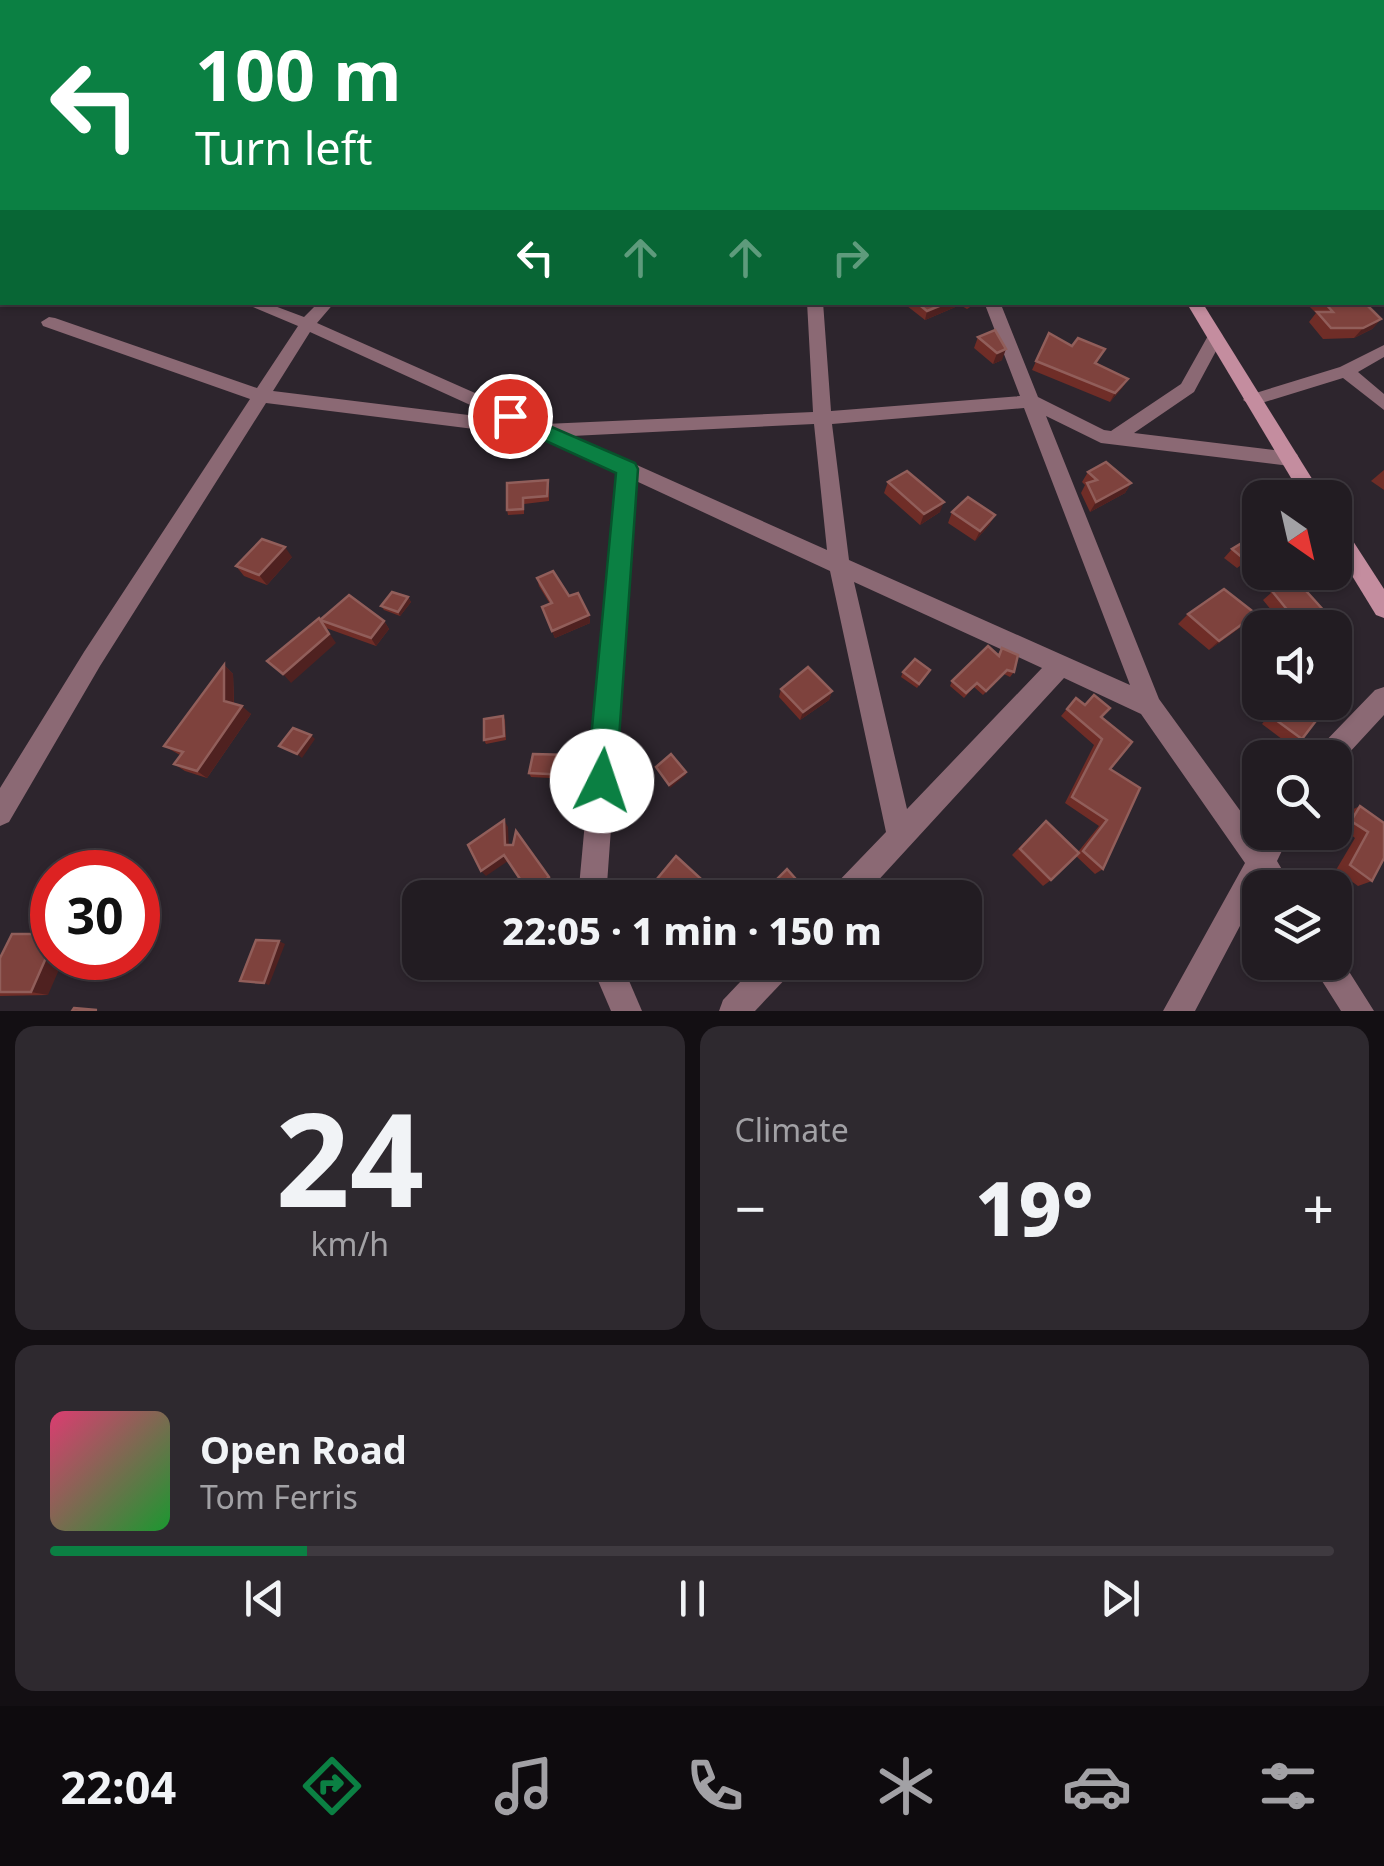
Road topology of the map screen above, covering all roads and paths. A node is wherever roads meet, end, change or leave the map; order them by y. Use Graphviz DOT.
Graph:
graph roads {
  1 [pos="256,305"];
  2 [pos="325,305"];
  3 [pos="815,305"];
  4 [pos="993,305"];
  5 [pos="1196,305"];
  6 [pos="50,322"];
  7 [pos="307,324"];
  8 [pos="1215,338"];
  9 [pos="1384,350"];
  10 [pos="1346,371"];
  11 [pos="261,396"];
  12 [pos="1252,400"];
  13 [pos="1030,401"];
  14 [pos="1384,404"];
  15 [pos="822,418"];
  16 [pos="544,431"];
  17 [pos="1113,438"];
  18 [pos="1290,459"];
  19 [pos="627,469"];
  20 [pos="1303,480"];
  21 [pos="1352,557"];
  22 [pos="839,565"];
  23 [pos="1384,608"];
  24 [pos="1062,666"];
  25 [pos="1384,698"];
  26 [pos="1150,706"];
  27 [pos="1344,740"];
  28 [pos="0,813"];
  29 [pos="900,836"];
  30 [pos="1268,850"];
  31 [pos="1262,860"];
  32 [pos="1268,870"];
  33 [pos="593,880"];
  34 [pos="859,880"];
  35 [pos="613,980"];
  36 [pos="763,980"];
  37 [pos="1337,980"];
  38 [pos="627,1011"];
  39 [pos="734,1011"];
  40 [pos="1178,1011"];
  41 [pos="1359,1011"];
  1 -- 7 [label="street"];
  2 -- 7 [label="street"];
  3 -- 15 [label="street"];
  4 -- 13 [label="street"];
  5 -- 8 [label="street"];
  6 -- 11 [label="street"];
  7 -- 11 [label="street"];
  7 -- 16 [label="street"];
  8 -- 12 [label="street"];
  8 -- 17 [label="street"];
  9 -- 10 [label="street"];
  10 -- 12 [label="street"];
  10 -- 14 [label="street"];
  11 -- 16 [label="street"];
  11 -- 28 [label="street"];
  12 -- 18 [label="street"];
  13 -- 15 [label="street"];
  13 -- 17 [label="street"];
  13 -- 26 [label="street"];
  15 -- 16 [label="street"];
  15 -- 22 [label="street"];
  16 -- 19 [label="street"];
  17 -- 18 [label="street"];
  18 -- 20 [label="street"];
  19 -- 22 [label="street"];
  19 -- 33 [label="street"];
  21 -- 23 [label="street"];
  22 -- 24 [label="street"];
  22 -- 29 [label="street"];
  24 -- 26 [label="street"];
  24 -- 29 [label="street"];
  25 -- 27 [label="street"];
  26 -- 31 [label="street"];
  29 -- 34 [label="street"];
  30 -- 31 [label="street"];
  31 -- 32 [label="street"];
  31 -- 40 [label="street"];
  35 -- 38 [label="street"];
  36 -- 39 [label="street"];
  37 -- 41 [label="street"];
}
